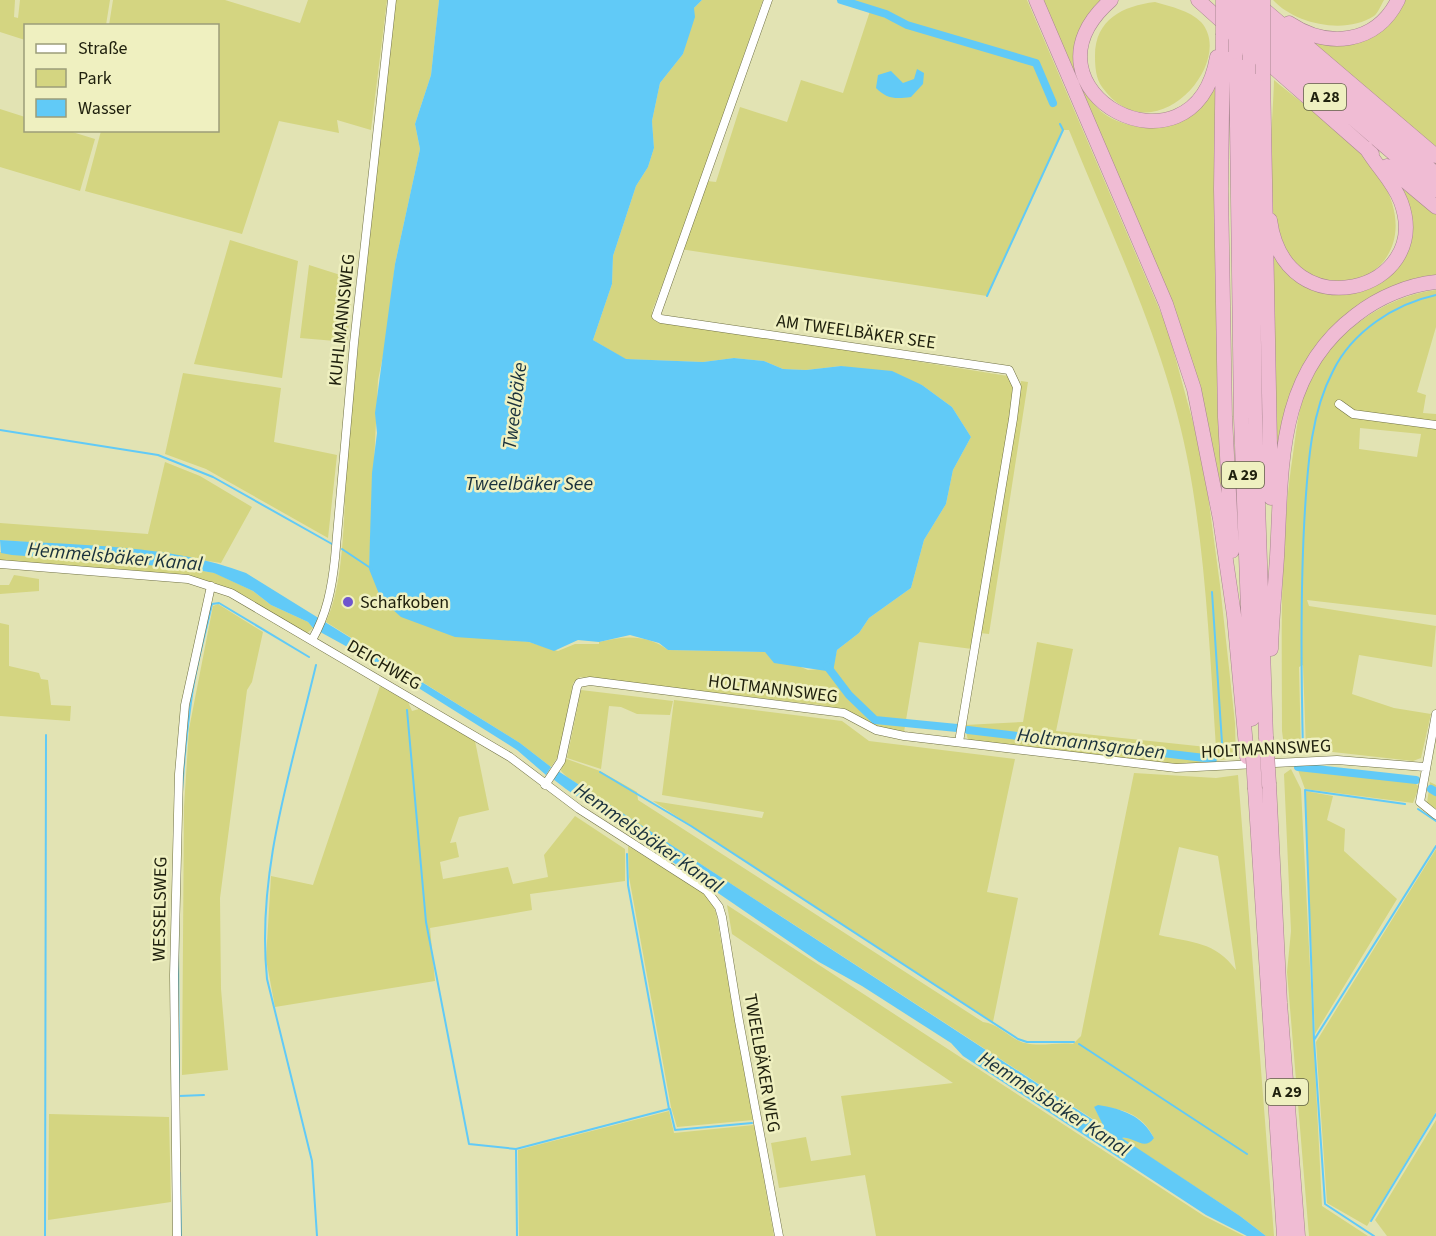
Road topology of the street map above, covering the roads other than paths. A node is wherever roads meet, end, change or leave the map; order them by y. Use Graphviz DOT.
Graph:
graph roads {
  1 [pos="392,0"];
  2 [pos="768,0"];
  3 [pos="1036,0"];
  4 [pos="1112,0"];
  5 [pos="1186,0"];
  6 [pos="1198,0"];
  7 [pos="1218,0"];
  8 [pos="1223,0"];
  9 [pos="1236,0"];
  10 [pos="1398,0"];
  11 [pos="1257,2"];
  12 [pos="1217,17"];
  13 [pos="1223,35"];
  14 [pos="1366,148"];
  15 [pos="1436,156"];
  16 [pos="1263,161"];
  17 [pos="1436,174"];
  18 [pos="1436,190"];
  19 [pos="1436,207"];
  20 [pos="1436,282"];
  21 [pos="1339,404"];
  22 [pos="1436,425"];
  23 [pos="0,564"];
  24 [pos="1274,584"];
  25 [pos="211,586"];
  26 [pos="1234,615"];
  27 [pos="313,638"];
  28 [pos="1436,714"];
  29 [pos="1266,737"];
  30 [pos="959,742"];
  31 [pos="1250,757"];
  32 [pos="1425,767"];
  33 [pos="545,785"];
  34 [pos="1436,815"];
  35 [pos="712,896"];
  36 [pos="1297,1231"];
  37 [pos="177,1236"];
  38 [pos="779,1236"];
  39 [pos="1284,1236"];
  1 -- 27 [label="street, KUHLMANNSWEG"];
  2 -- 30 [label="street, AM TWEELBÄKER SEE"];
  3 -- 26 [label="highway"];
  4 -- 13 [label="highway"];
  5 -- 12 [label="highway"];
  6 -- 12 [label="highway"];
  7 -- 18 [label="highway, A 28"];
  8 -- 13 [label="highway, bridge"];
  9 -- 17 [label="highway, A 28"];
  9 -- 31 [label="highway, A 29, bridge"];
  10 -- 11 [label="highway"];
  11 -- 15 [label="highway"];
  11 -- 16 [label="highway, bridge"];
  11 -- 29 [label="highway, A 29, bridge"];
  12 -- 14 [label="highway"];
  13 -- 26 [label="highway"];
  14 -- 16 [label="highway"];
  14 -- 19 [label="highway"];
  16 -- 24 [label="highway"];
  20 -- 24 [label="highway"];
  21 -- 22 [label="street"];
  23 -- 25 [label="street, DEICHWEG"];
  24 -- 29 [label="highway"];
  25 -- 27 [label="street, DEICHWEG"];
  25 -- 37 [label="street, WESSELSWEG"];
  26 -- 31 [label="highway"];
  27 -- 33 [label="street, DEICHWEG"];
  28 -- 32 [label="street"];
  29 -- 36 [label="highway, A 29, bridge"];
  30 -- 32 [label="street, HOLTMANNSWEG"];
  30 -- 33 [label="street, HOLTMANNSWEG"];
  31 -- 39 [label="highway, A 29, bridge"];
  32 -- 34 [label="street"];
  33 -- 35 [label="street, DEICHWEG"];
  35 -- 38 [label="street, TWEELBÄKER WEG"];
}
